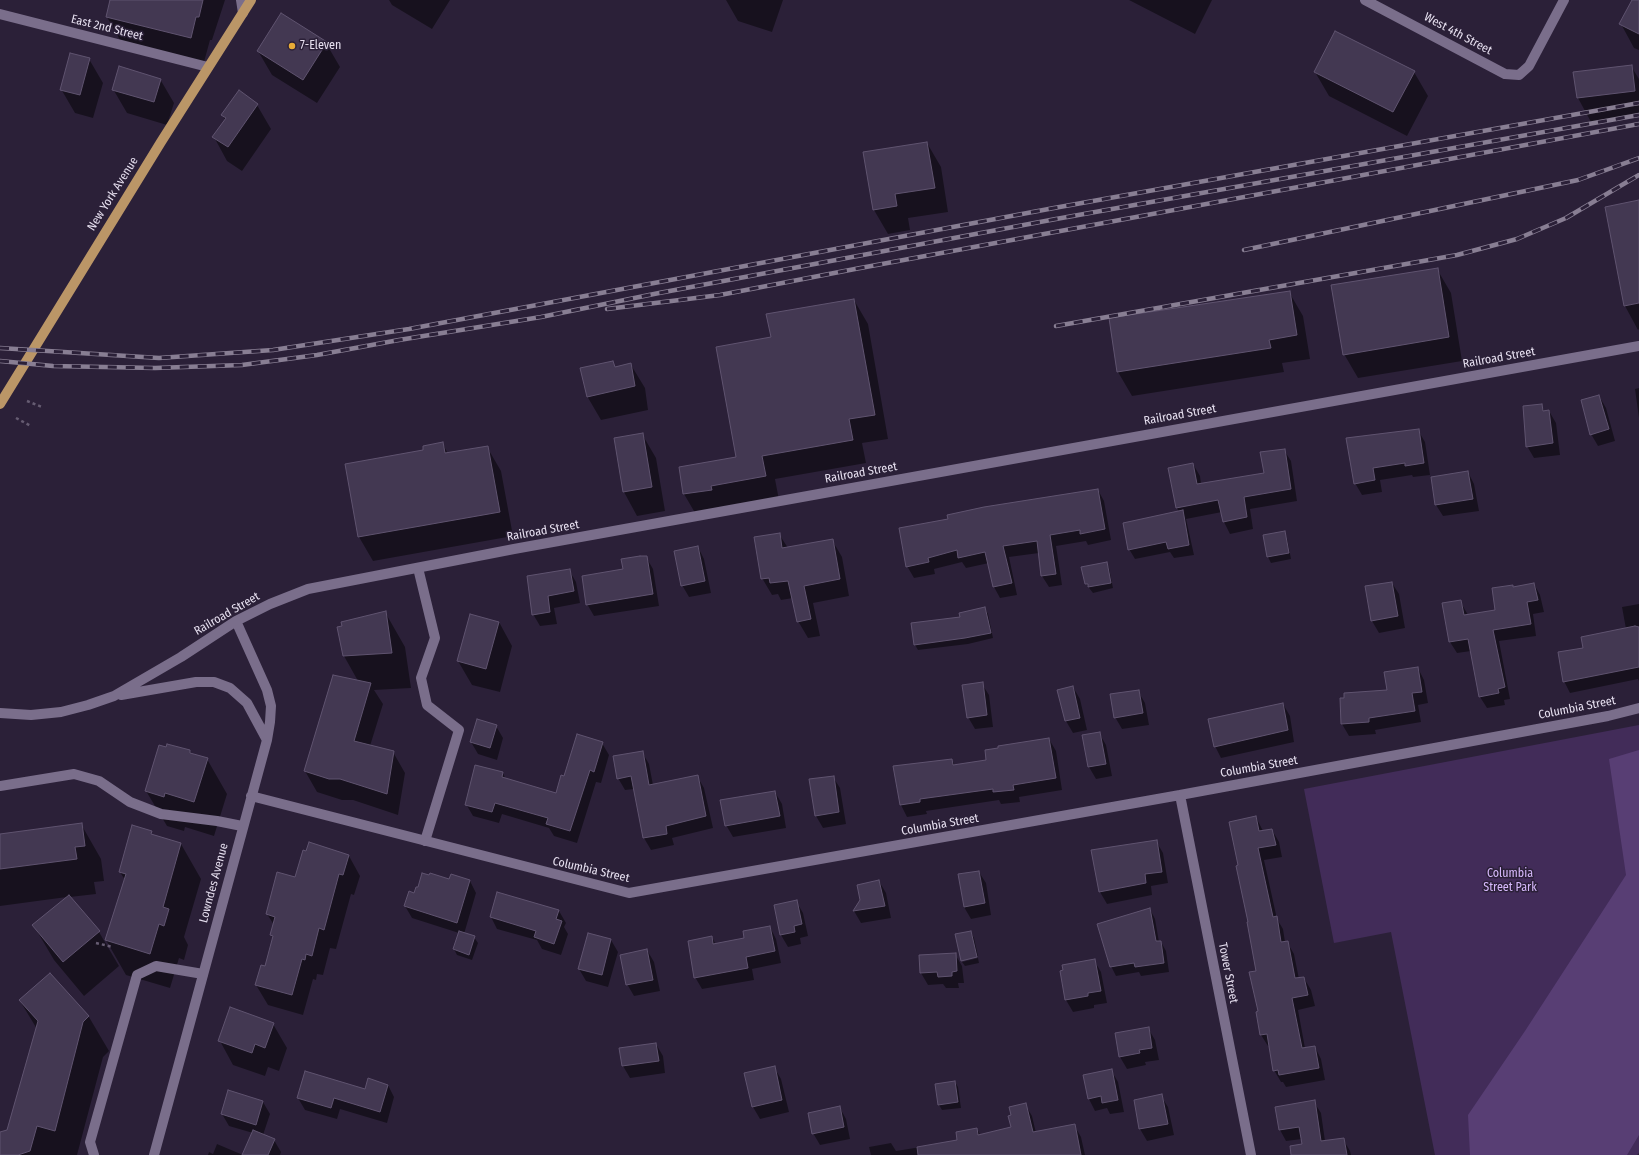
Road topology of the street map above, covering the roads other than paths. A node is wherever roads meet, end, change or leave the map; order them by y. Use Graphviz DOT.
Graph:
graph roads {
  1 [pos="241,0"];
  2 [pos="252,0"];
  3 [pos="1365,0"];
  4 [pos="1564,0"];
  5 [pos="243,13"];
  6 [pos="0,14"];
  7 [pos="208,67"];
  8 [pos="1639,346"];
  9 [pos="0,404"];
  10 [pos="418,568"];
  11 [pos="236,621"];
  12 [pos="114,696"];
  13 [pos="1639,708"];
  14 [pos="0,713"];
  15 [pos="266,740"];
  16 [pos="0,786"];
  17 [pos="1180,795"];
  18 [pos="251,796"];
  19 [pos="242,826"];
  20 [pos="425,841"];
  21 [pos="203,974"];
  22 [pos="94,1155"];
  23 [pos="154,1155"];
  24 [pos="1251,1155"];
  1 -- 5 [label="street"];
  2 -- 5 [label="main road, New York Avenue"];
  3 -- 4 [label="street, West 4th Street"];
  5 -- 7 [label="main road, New York Avenue"];
  6 -- 7 [label="street, East 2nd Street"];
  7 -- 9 [label="main road, New York Avenue"];
  8 -- 10 [label="street, Railroad Street"];
  10 -- 11 [label="street, Railroad Street"];
  10 -- 20 [label="street"];
  11 -- 12 [label="street, Railroad Street"];
  11 -- 15 [label="street, Lowndes Avenue"];
  12 -- 14 [label="street, Railroad Street"];
  12 -- 15 [label="street, Railroad Street"];
  13 -- 17 [label="street, Columbia Street"];
  15 -- 18 [label="street, Lowndes Avenue"];
  16 -- 19 [label="street"];
  17 -- 20 [label="street, Columbia Street"];
  17 -- 24 [label="street, Tower Street"];
  18 -- 19 [label="street, Lowndes Avenue"];
  18 -- 20 [label="street, Columbia Street"];
  19 -- 21 [label="street, Lowndes Avenue"];
  21 -- 22 [label="street"];
  21 -- 23 [label="street, Lowndes Avenue"];
}
